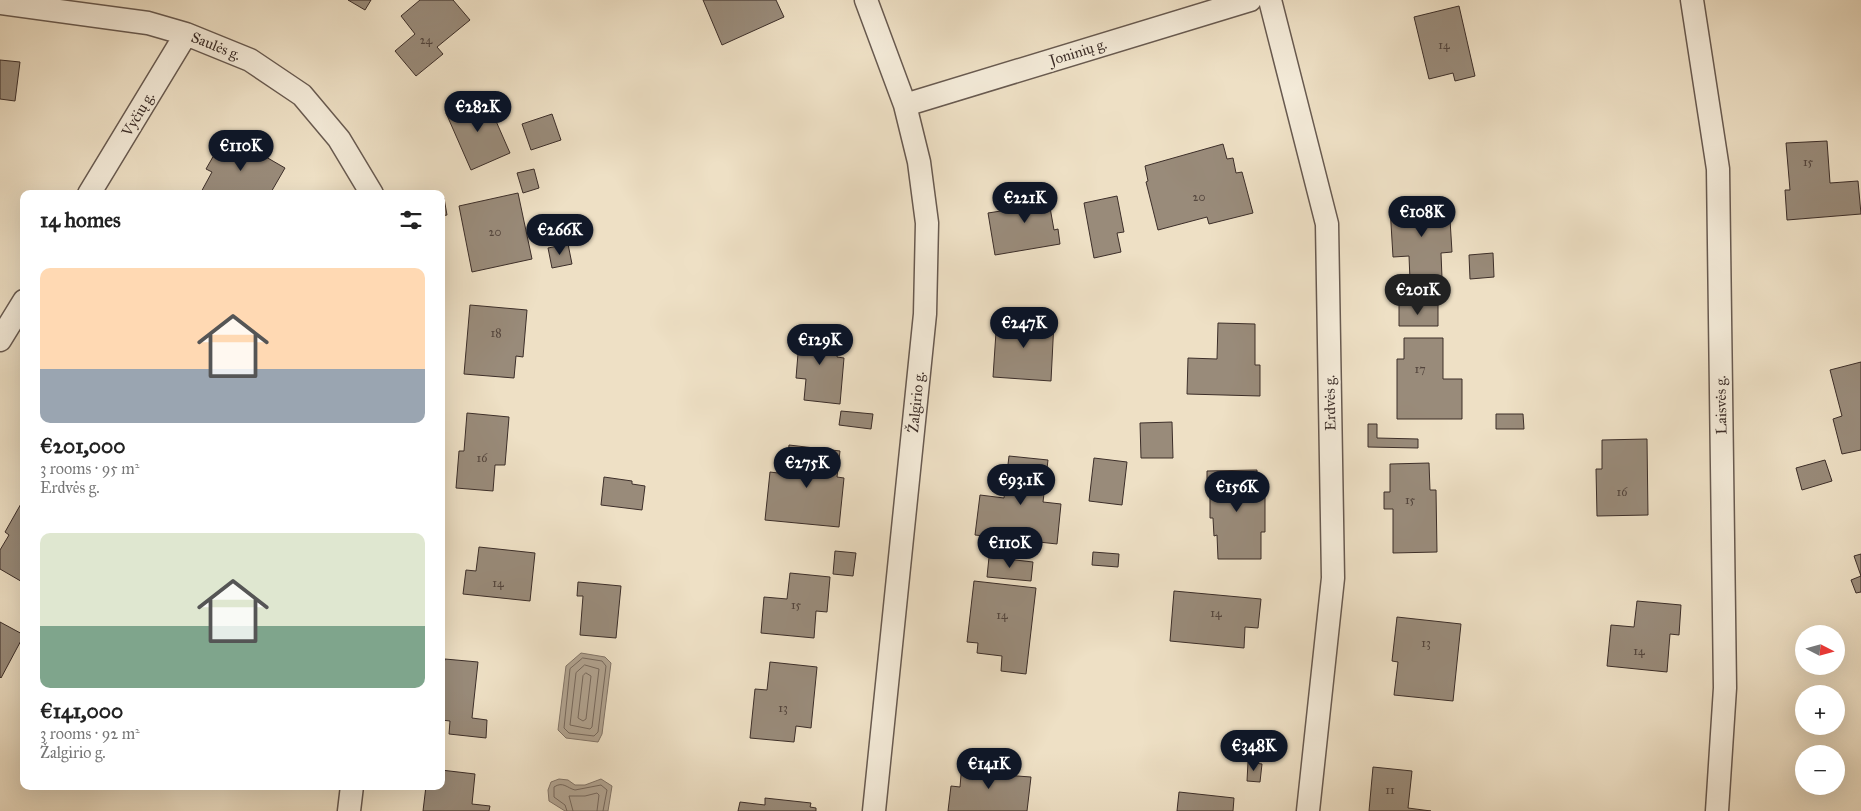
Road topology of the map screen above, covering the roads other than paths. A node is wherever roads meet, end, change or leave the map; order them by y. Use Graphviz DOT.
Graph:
graph roads {
  1 [pos="866,0"];
  2 [pos="1250,0"];
  3 [pos="1270,0"];
  4 [pos="1692,0"];
  5 [pos="0,3"];
  6 [pos="186,34"];
  7 [pos="905,105"];
  8 [pos="91,190"];
  9 [pos="370,190"];
  10 [pos="20,307"];
  11 [pos="0,340"];
  12 [pos="352,790"];
  13 [pos="349,811"];
  14 [pos="874,811"];
  15 [pos="1308,811"];
  16 [pos="1717,811"];
  1 -- 7 [label="street, Žalgirio g."];
  2 -- 7 [label="street, Joninių g."];
  3 -- 15 [label="street, Erdvės g."];
  4 -- 16 [label="street, Laisvės g."];
  5 -- 6 [label="street, Saulės g."];
  6 -- 8 [label="street, Vyčių g."];
  6 -- 9 [label="street, Saulės g."];
  7 -- 14 [label="street, Žalgirio g."];
  10 -- 11 [label="street"];
  12 -- 13 [label="street"];
}
